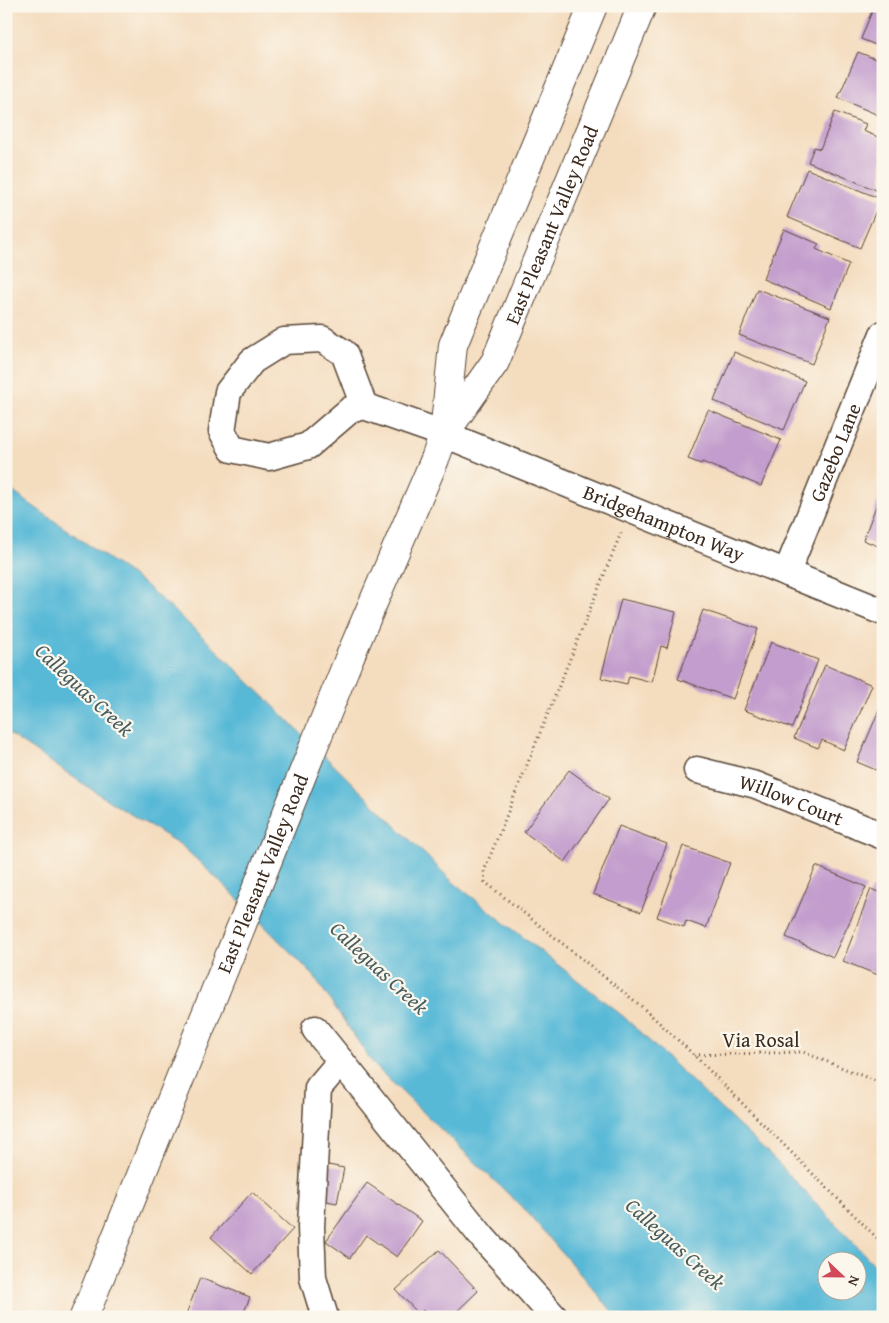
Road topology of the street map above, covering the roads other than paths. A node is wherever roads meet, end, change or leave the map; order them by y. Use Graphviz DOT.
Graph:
graph roads {
  1 [pos="592,6"];
  2 [pos="642,6"];
  3 [pos="883,334"];
  4 [pos="364,406"];
  5 [pos="444,434"];
  6 [pos="787,572"];
  7 [pos="883,612"];
  8 [pos="696,770"];
  9 [pos="883,836"];
  10 [pos="315,1029"];
  11 [pos="340,1061"];
  12 [pos="84,1317"];
  13 [pos="325,1317"];
  14 [pos="554,1317"];
  1 -- 5 [label="main road, East Pleasant Valley Road"];
  2 -- 5 [label="main road, East Pleasant Valley Road"];
  3 -- 6 [label="street, Gazebo Lane"];
  4 -- 4 [label="street"];
  4 -- 5 [label="street, Bridgehampton Way"];
  5 -- 6 [label="street, Bridgehampton Way"];
  5 -- 12 [label="main road, East Pleasant Valley Road"];
  6 -- 7 [label="street, Bridgehampton Way"];
  8 -- 9 [label="street, Willow Court"];
  10 -- 11 [label="street"];
  11 -- 13 [label="street"];
  11 -- 14 [label="street"];
}
